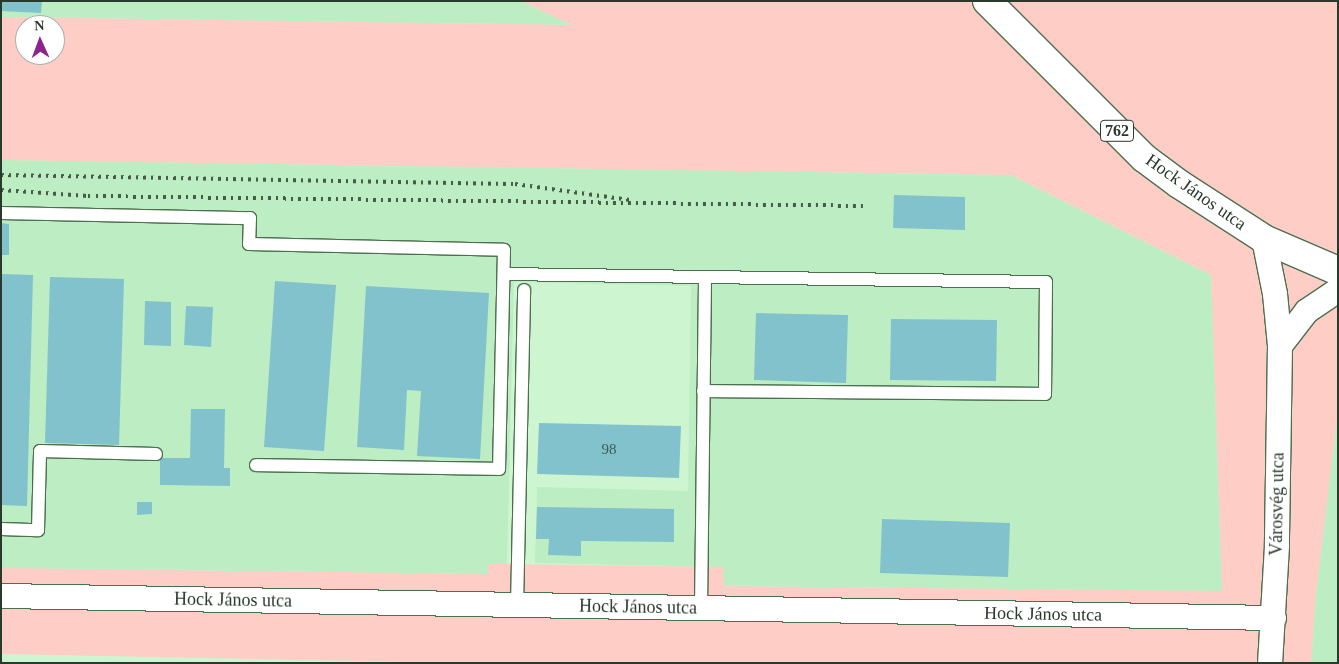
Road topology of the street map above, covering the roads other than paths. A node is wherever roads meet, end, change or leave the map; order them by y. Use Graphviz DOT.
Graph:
graph roads {
  1 [pos="987,1"];
  2 [pos="1,213"];
  3 [pos="1264,239"];
  4 [pos="1338,271"];
  5 [pos="504,274"];
  6 [pos="706,279"];
  7 [pos="524,290"];
  8 [pos="1338,290"];
  9 [pos="1280,346"];
  10 [pos="703,391"];
  11 [pos="156,454"];
  12 [pos="256,465"];
  13 [pos="1,529"];
  14 [pos="1,596"];
  15 [pos="517,605"];
  16 [pos="701,608"];
  17 [pos="1274,618"];
  18 [pos="1270,663"];
  1 -- 3 [label="main road, Hock János utca / 762"];
  2 -- 5 [label="lane"];
  3 -- 4 [label="main road, Hock János utca / 762"];
  3 -- 9 [label="street, Városvég utca"];
  5 -- 6 [label="lane"];
  5 -- 12 [label="lane"];
  6 -- 10 [label="lane"];
  6 -- 10 [label="lane"];
  7 -- 15 [label="lane"];
  8 -- 9 [label="street"];
  9 -- 17 [label="street, Városvég utca"];
  10 -- 16 [label="lane"];
  11 -- 13 [label="lane"];
  14 -- 15 [label="street, Hock János utca"];
  15 -- 16 [label="street, Hock János utca"];
  16 -- 17 [label="street, Hock János utca"];
  17 -- 18 [label="street, Városvég utca"];
}
